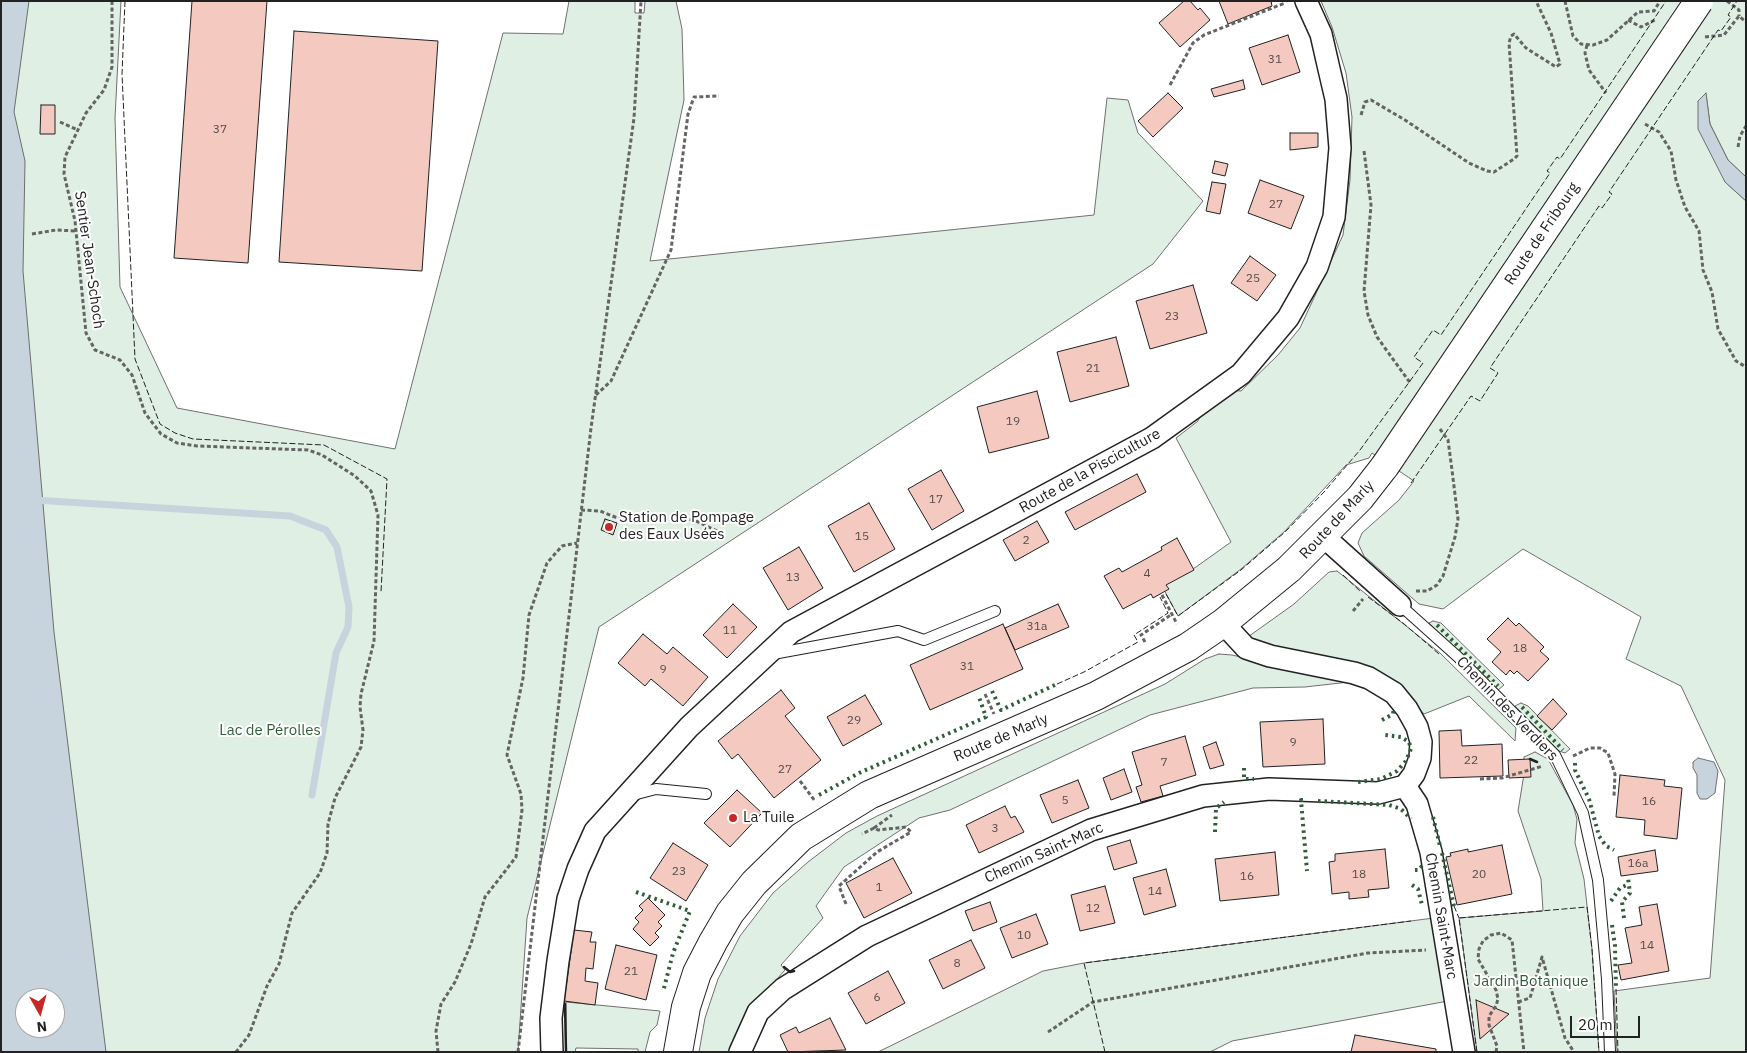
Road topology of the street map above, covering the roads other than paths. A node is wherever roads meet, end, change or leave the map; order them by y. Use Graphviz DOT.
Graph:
graph roads {
  1 [pos="1306,1"];
  2 [pos="1699,1"];
  3 [pos="1385,466"];
  4 [pos="1323,536"];
  5 [pos="1400,605"];
  6 [pos="995,611"];
  7 [pos="1223,623"];
  8 [pos="764,656"];
  9 [pos="1405,786"];
  10 [pos="706,794"];
  11 [pos="626,797"];
  12 [pos="552,1052"];
  13 [pos="678,1052"];
  14 [pos="740,1052"];
  15 [pos="1464,1052"];
  16 [pos="1610,1052"];
  1 -- 8 [label="street, Route de la Pisciculture"];
  2 -- 3 [label="main road, Route de Fribourg, bridge"];
  3 -- 4 [label="main road, Route de Marly"];
  4 -- 5 [label="street, Chemin des Verdiers"];
  4 -- 7 [label="main road, Route de Marly"];
  5 -- 16 [label="lane, Chemin des Verdiers"];
  6 -- 8 [label="lane"];
  7 -- 9 [label="street"];
  7 -- 13 [label="main road, Route de Marly"];
  8 -- 11 [label="street, Route de la Pisciculture"];
  9 -- 14 [label="street, Chemin Saint-Marc"];
  9 -- 15 [label="street, Chemin Saint-Marc"];
  10 -- 11 [label="lane"];
  11 -- 12 [label="street, Route de la Pisciculture"];
}
